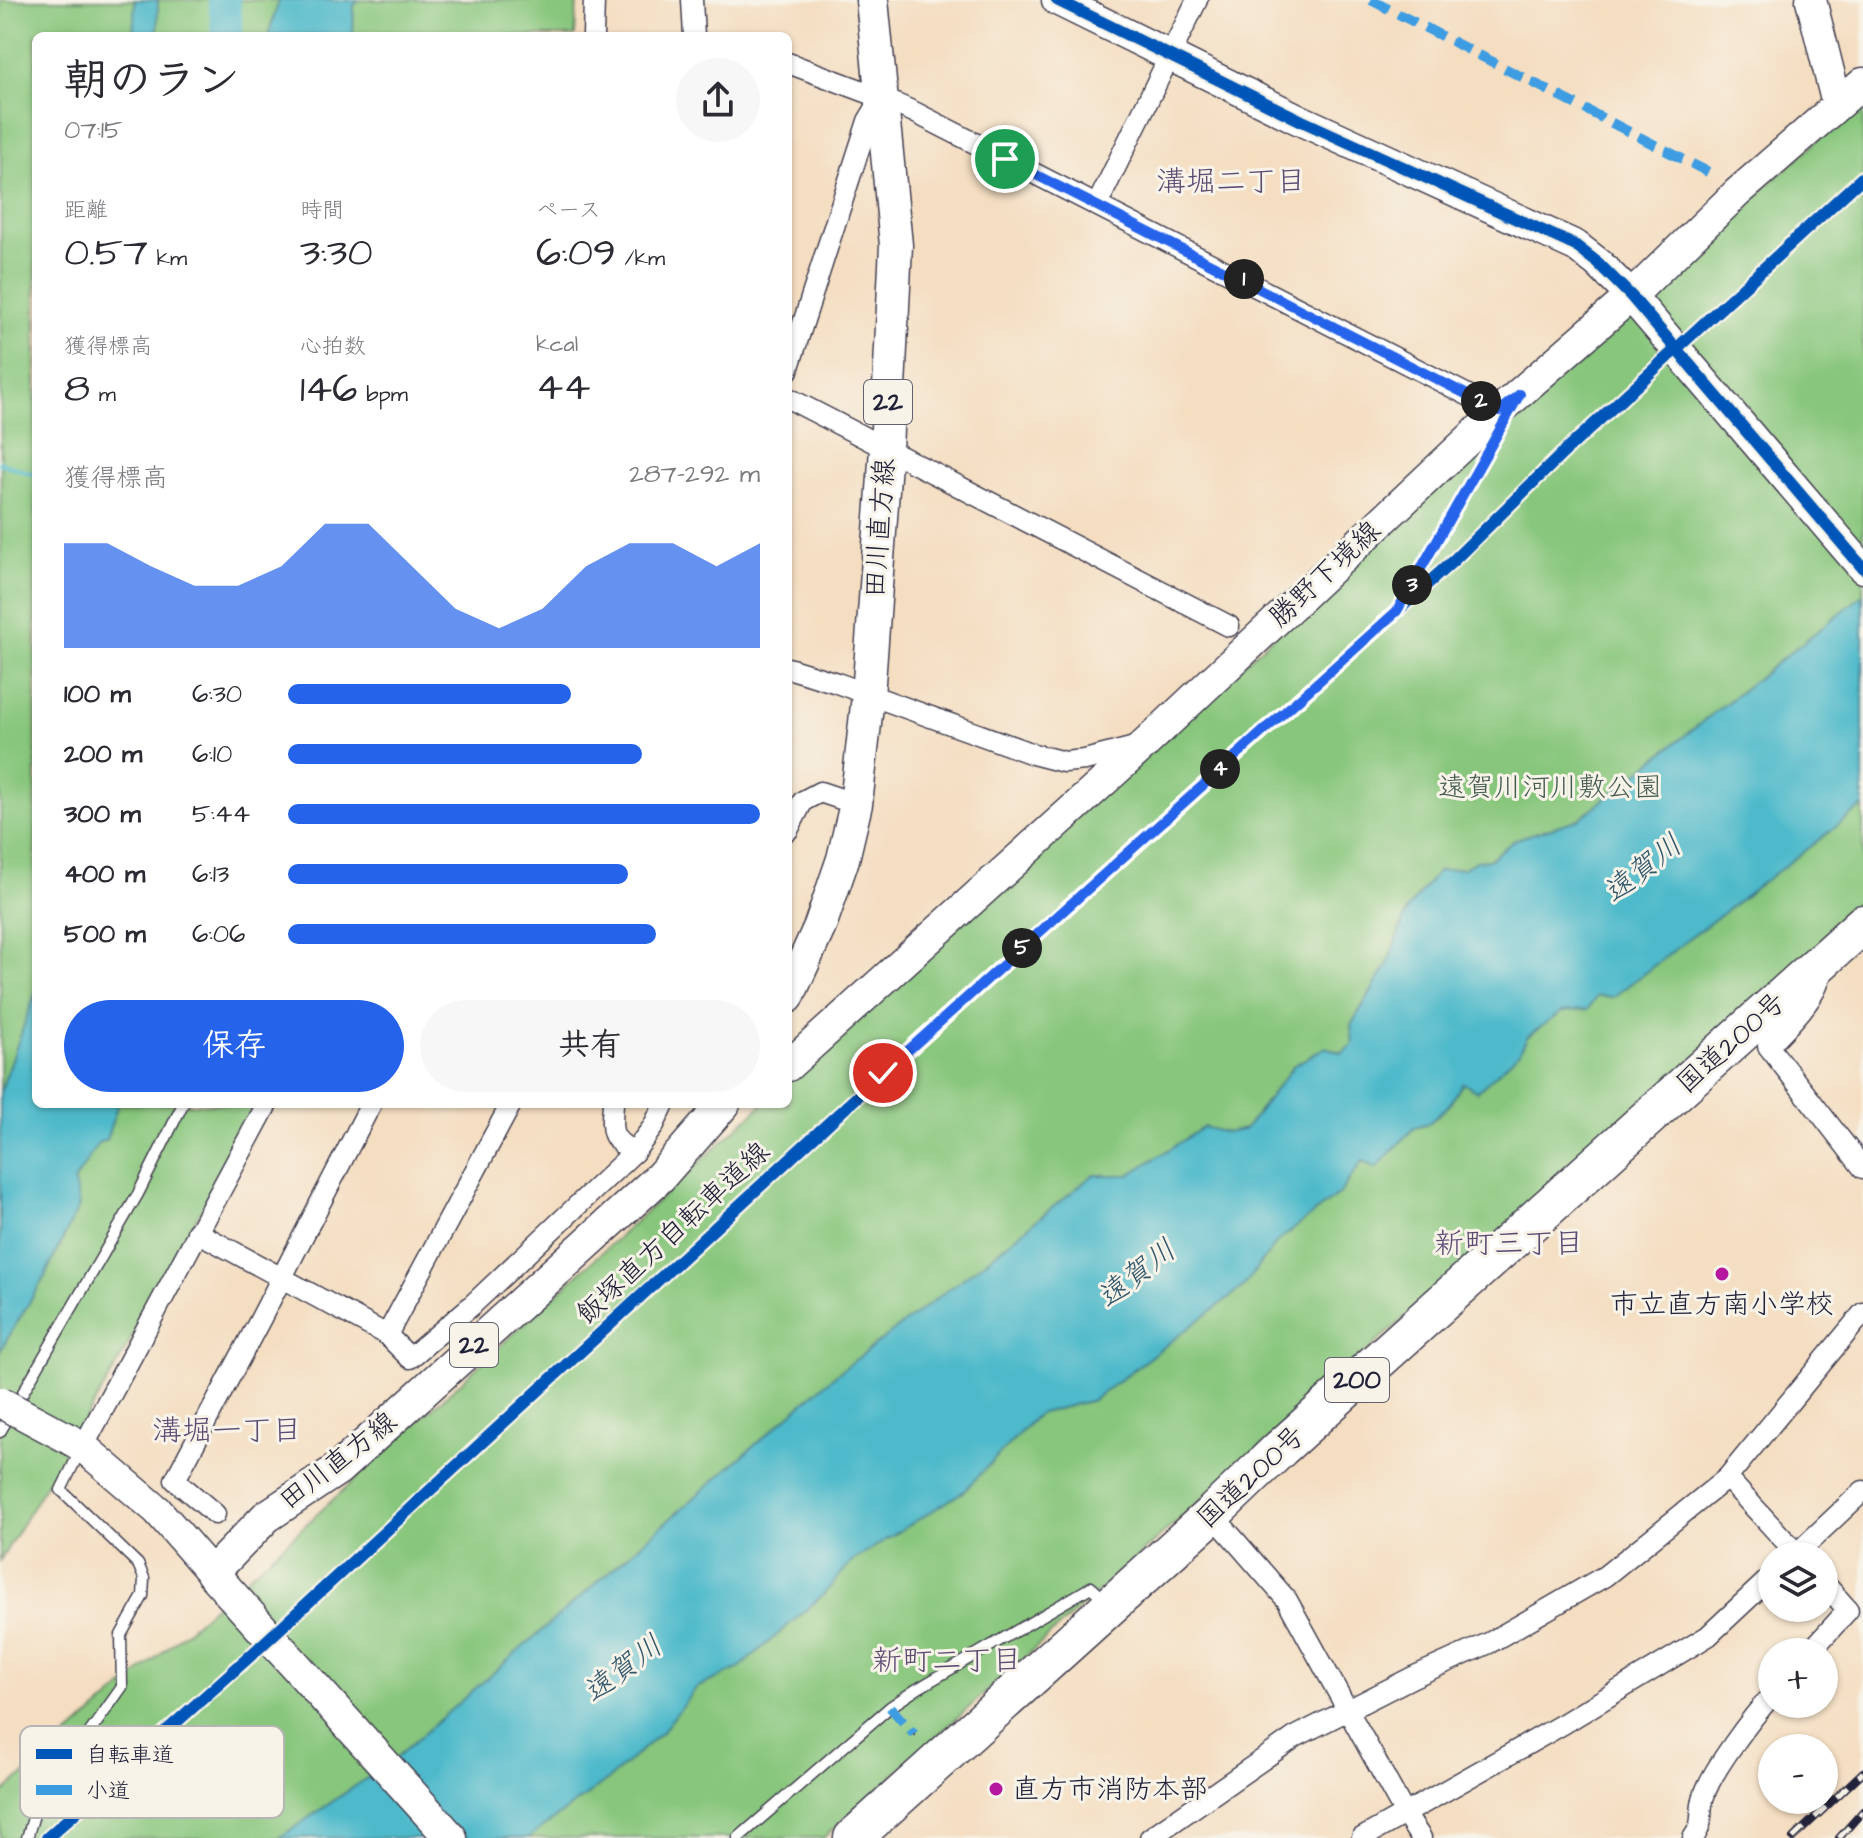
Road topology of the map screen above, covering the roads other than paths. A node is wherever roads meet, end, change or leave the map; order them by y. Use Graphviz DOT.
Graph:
graph roads {
  1 [pos="594,0"];
  2 [pos="692,0"];
  3 [pos="872,0"];
  4 [pos="1057,0"];
  5 [pos="1197,0"];
  6 [pos="1811,0"];
  7 [pos="593,32"];
  8 [pos="697,32"];
  9 [pos="1169,57"];
  10 [pos="792,64"];
  11 [pos="1863,83"];
  12 [pos="882,98"];
  13 [pos="1837,104"];
  14 [pos="1097,205"];
  15 [pos="1638,303"];
  16 [pos="792,358"];
  17 [pos="792,400"];
  18 [pos="1509,402"];
  19 [pos="886,449"];
  20 [pos="1863,568"];
  21 [pos="1397,611"];
  22 [pos="1229,626"];
  23 [pos="792,669"];
  24 [pos="868,696"];
  25 [pos="1144,745"];
  26 [pos="856,804"];
  27 [pos="792,822"];
  28 [pos="1863,924"];
  29 [pos="1818,965"];
  30 [pos="792,988"];
  31 [pos="792,1062"];
  32 [pos="181,1108"];
  33 [pos="265,1108"];
  34 [pos="369,1108"];
  35 [pos="509,1108"];
  36 [pos="613,1108"];
  37 [pos="662,1108"];
  38 [pos="718,1113"];
  39 [pos="634,1152"];
  40 [pos="1863,1167"];
  41 [pos="197,1232"];
  42 [pos="282,1277"];
  43 [pos="1863,1313"];
  44 [pos="387,1335"];
  45 [pos="0,1402"];
  46 [pos="0,1432"];
  47 [pos="77,1443"];
  48 [pos="1727,1478"];
  49 [pos="1863,1491"];
  50 [pos="215,1514"];
  51 [pos="1212,1514"];
  52 [pos="1784,1542"];
  53 [pos="1810,1542"];
  54 [pos="212,1573"];
  55 [pos="1758,1589"];
  56 [pos="1838,1599"];
  57 [pos="1110,1606"];
  58 [pos="1838,1621"];
  59 [pos="1837,1622"];
  60 [pos="1823,1638"];
  61 [pos="1347,1710"];
  62 [pos="1758,1711"];
  63 [pos="94,1726"];
  64 [pos="1405,1814"];
  65 [pos="33,1818"];
  66 [pos="27,1838"];
  67 [pos="451,1838"];
  68 [pos="738,1838"];
  69 [pos="853,1838"];
  70 [pos="1150,1838"];
  71 [pos="1362,1838"];
  72 [pos="1421,1838"];
  73 [pos="1693,1838"];
  1 -- 7 [label="street"];
  2 -- 8 [label="street"];
  3 -- 12 [label="main road, 田川直方線 / 22"];
  4 -- 9 [label="main road"];
  5 -- 9 [label="street"];
  6 -- 13 [label="main road"];
  9 -- 14 [label="street"];
  9 -- 15 [label="main road"];
  10 -- 12 [label="street"];
  11 -- 13 [label="main road, 勝野下境線"];
  12 -- 14 [label="street"];
  12 -- 16 [label="street"];
  12 -- 19 [label="main road, 田川直方線 / 22"];
  13 -- 15 [label="main road, 勝野下境線"];
  14 -- 18 [label="street"];
  15 -- 18 [label="main road, 勝野下境線"];
  15 -- 20 [label="main road"];
  17 -- 19 [label="street"];
  18 -- 21 [label="lane"];
  18 -- 25 [label="main road, 勝野下境線"];
  19 -- 22 [label="street"];
  19 -- 24 [label="main road, 田川直方線 / 22"];
  23 -- 24 [label="street"];
  24 -- 25 [label="street"];
  24 -- 26 [label="main road, 田川直方線 / 22"];
  25 -- 31 [label="main road, 勝野下境線"];
  26 -- 27 [label="street"];
  26 -- 30 [label="main road, 田川直方線 / 22"];
  28 -- 29 [label="highway, 国道200号 / 200"];
  29 -- 40 [label="street"];
  29 -- 51 [label="highway, 国道200号 / 200"];
  32 -- 46 [label="lane"];
  33 -- 41 [label="street"];
  34 -- 42 [label="street"];
  35 -- 44 [label="street"];
  36 -- 39 [label="street"];
  37 -- 39 [label="street"];
  38 -- 54 [label="main road, 田川直方線 / 22"];
  39 -- 44 [label="street"];
  41 -- 42 [label="street"];
  41 -- 47 [label="street"];
  42 -- 44 [label="street"];
  42 -- 50 [label="street"];
  43 -- 48 [label="street"];
  45 -- 47 [label="main road, bridge"];
  47 -- 54 [label="main road"];
  47 -- 63 [label="lane"];
  48 -- 52 [label="street"];
  48 -- 61 [label="street"];
  49 -- 53 [label="street"];
  51 -- 57 [label="highway, 国道200号 / 200"];
  51 -- 61 [label="street"];
  54 -- 67 [label="main road"];
  55 -- 64 [label="street"];
  56 -- 58 [label="street"];
  57 -- 68 [label="lane"];
  57 -- 69 [label="highway, 国道200号 / 200"];
  59 -- 60 [label="street"];
  61 -- 64 [label="street"];
  61 -- 70 [label="street"];
  62 -- 73 [label="street"];
  64 -- 71 [label="street"];
  64 -- 72 [label="street"];
  65 -- 66 [label="lane"];
}
